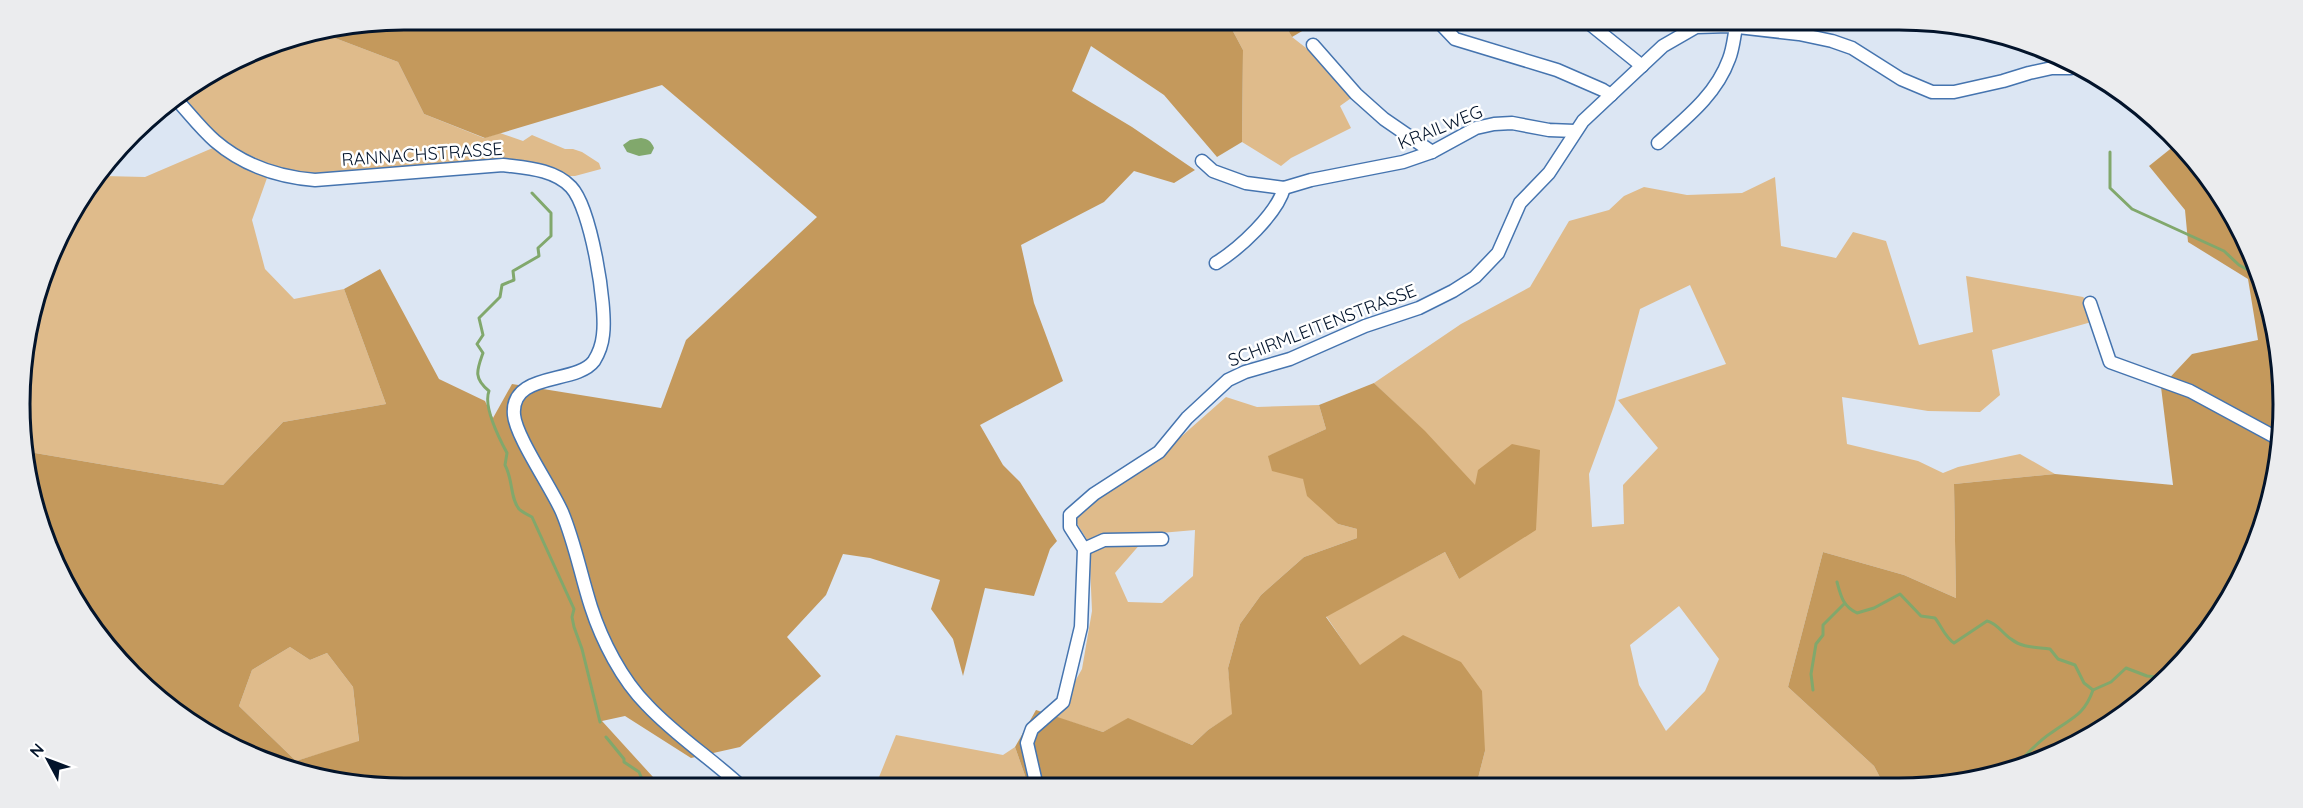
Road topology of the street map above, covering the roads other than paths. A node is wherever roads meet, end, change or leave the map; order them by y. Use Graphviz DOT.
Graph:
graph roads {
  1 [pos="1446,30"];
  2 [pos="1597,30"];
  3 [pos="1691,30"];
  4 [pos="1735,30"];
  5 [pos="1763,30"];
  6 [pos="1313,45"];
  7 [pos="1642,66"];
  8 [pos="2063,68"];
  9 [pos="1611,95"];
  10 [pos="181,104"];
  11 [pos="1575,131"];
  12 [pos="1658,143"];
  13 [pos="1432,152"];
  14 [pos="1202,161"];
  15 [pos="1284,188"];
  16 [pos="1216,263"];
  17 [pos="2090,303"];
  18 [pos="2271,435"];
  19 [pos="1162,539"];
  20 [pos="1084,549"];
  21 [pos="731,778"];
  22 [pos="1035,778"];
  1 -- 9 [label="street"];
  2 -- 7 [label="street"];
  3 -- 7 [label="street, SCHIRMLEITENSTRASSE"];
  4 -- 12 [label="street"];
  5 -- 8 [label="street, SCHIRMLEITENSTRASSE"];
  6 -- 13 [label="street"];
  7 -- 9 [label="street, SCHIRMLEITENSTRASSE"];
  9 -- 11 [label="street, SCHIRMLEITENSTRASSE"];
  10 -- 21 [label="street, RANNACHSTRASSE"];
  11 -- 13 [label="street, KRAILWEG"];
  11 -- 20 [label="street, SCHIRMLEITENSTRASSE"];
  13 -- 15 [label="street, KRAILWEG"];
  14 -- 15 [label="street, KRAILWEG"];
  15 -- 16 [label="street"];
  17 -- 18 [label="street"];
  19 -- 20 [label="street"];
  20 -- 22 [label="street"];
}
